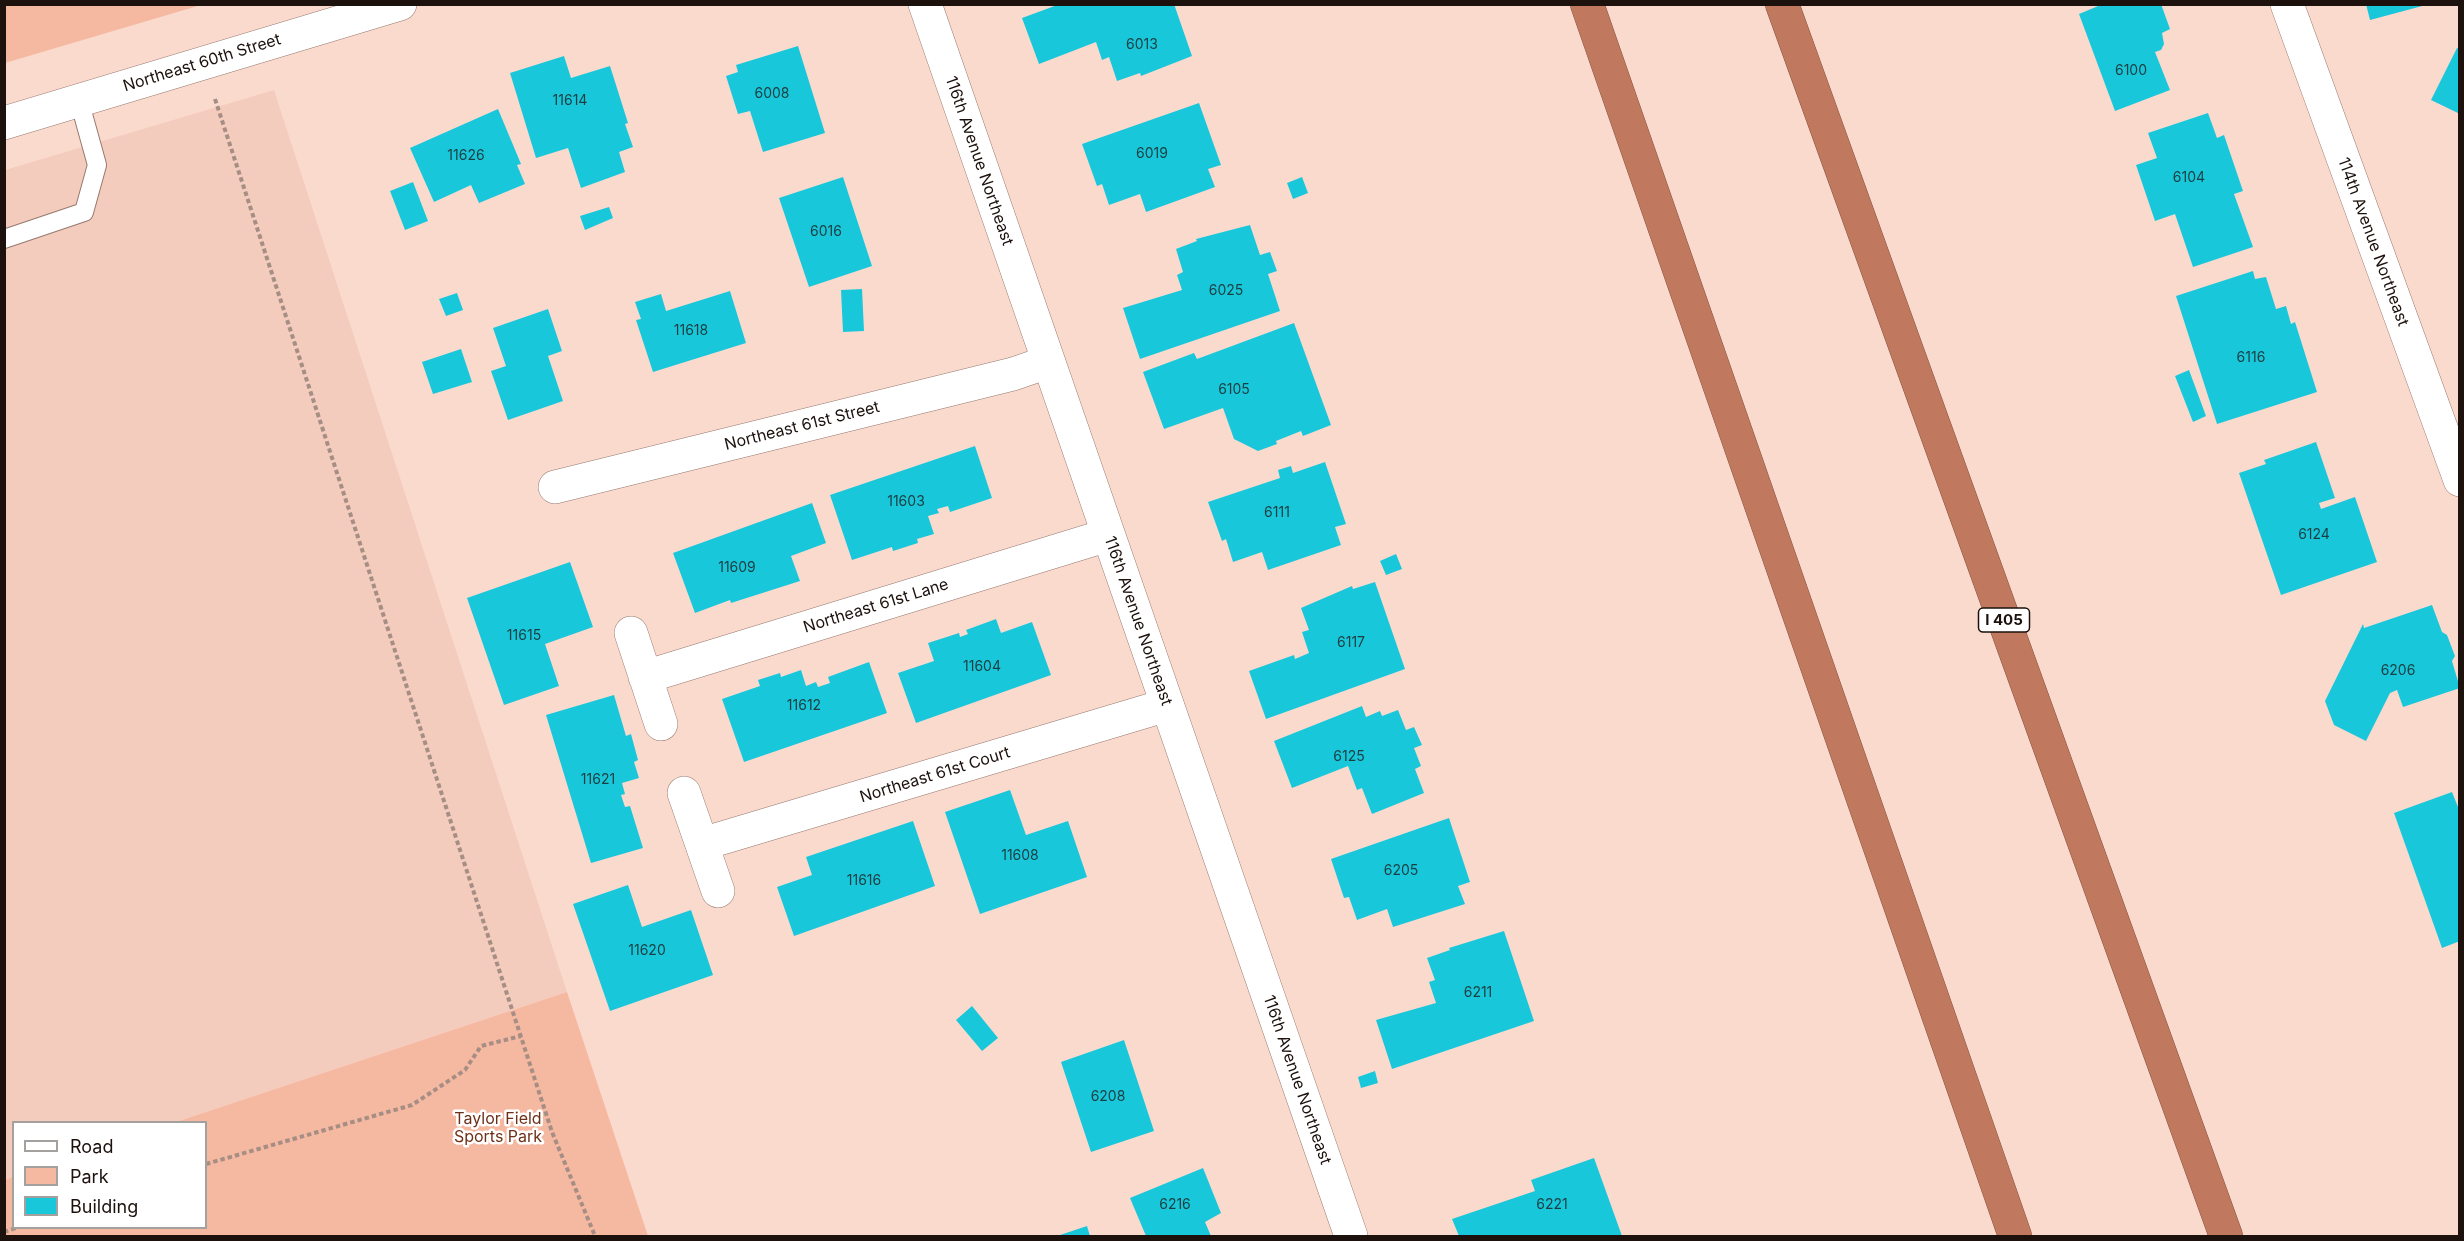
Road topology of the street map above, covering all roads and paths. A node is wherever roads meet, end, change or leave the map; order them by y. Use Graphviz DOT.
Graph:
graph roads {
  1 [pos="400,4"];
  2 [pos="926,4"];
  3 [pos="1587,4"];
  4 [pos="1782,4"];
  5 [pos="2287,4"];
  6 [pos="202,63"];
  7 [pos="79,100"];
  8 [pos="4,123"];
  9 [pos="4,238"];
  10 [pos="1048,362"];
  11 [pos="2460,480"];
  12 [pos="555,487"];
  13 [pos="1108,535"];
  14 [pos="631,633"];
  15 [pos="645,676"];
  16 [pos="1167,705"];
  17 [pos="661,724"];
  18 [pos="684,793"];
  19 [pos="702,844"];
  20 [pos="718,891"];
  21 [pos="521,1036"];
  22 [pos="207,1164"];
  23 [pos="4,1233"];
  24 [pos="9,1236"];
  25 [pos="595,1236"];
  26 [pos="1351,1236"];
  27 [pos="2015,1236"];
  28 [pos="2226,1236"];
  1 -- 6 [label="street, Northeast 60th Street"];
  2 -- 10 [label="street, 116th Avenue Northeast"];
  3 -- 27 [label="highway"];
  4 -- 28 [label="highway, I 405"];
  5 -- 11 [label="street, 114th Avenue Northeast"];
  6 -- 7 [label="street, Northeast 60th Street"];
  6 -- 21 [label="path"];
  7 -- 8 [label="street, Northeast 60th Street"];
  7 -- 9 [label="lane"];
  10 -- 12 [label="street, Northeast 61st Street"];
  10 -- 13 [label="street, 116th Avenue Northeast"];
  13 -- 15 [label="street, Northeast 61st Lane"];
  13 -- 16 [label="street, 116th Avenue Northeast"];
  14 -- 15 [label="street"];
  15 -- 17 [label="street"];
  16 -- 19 [label="street, Northeast 61st Court"];
  16 -- 26 [label="street, 116th Avenue Northeast"];
  18 -- 19 [label="street"];
  19 -- 20 [label="street"];
  21 -- 22 [label="path"];
  21 -- 25 [label="path"];
  23 -- 24 [label="path"];
}
